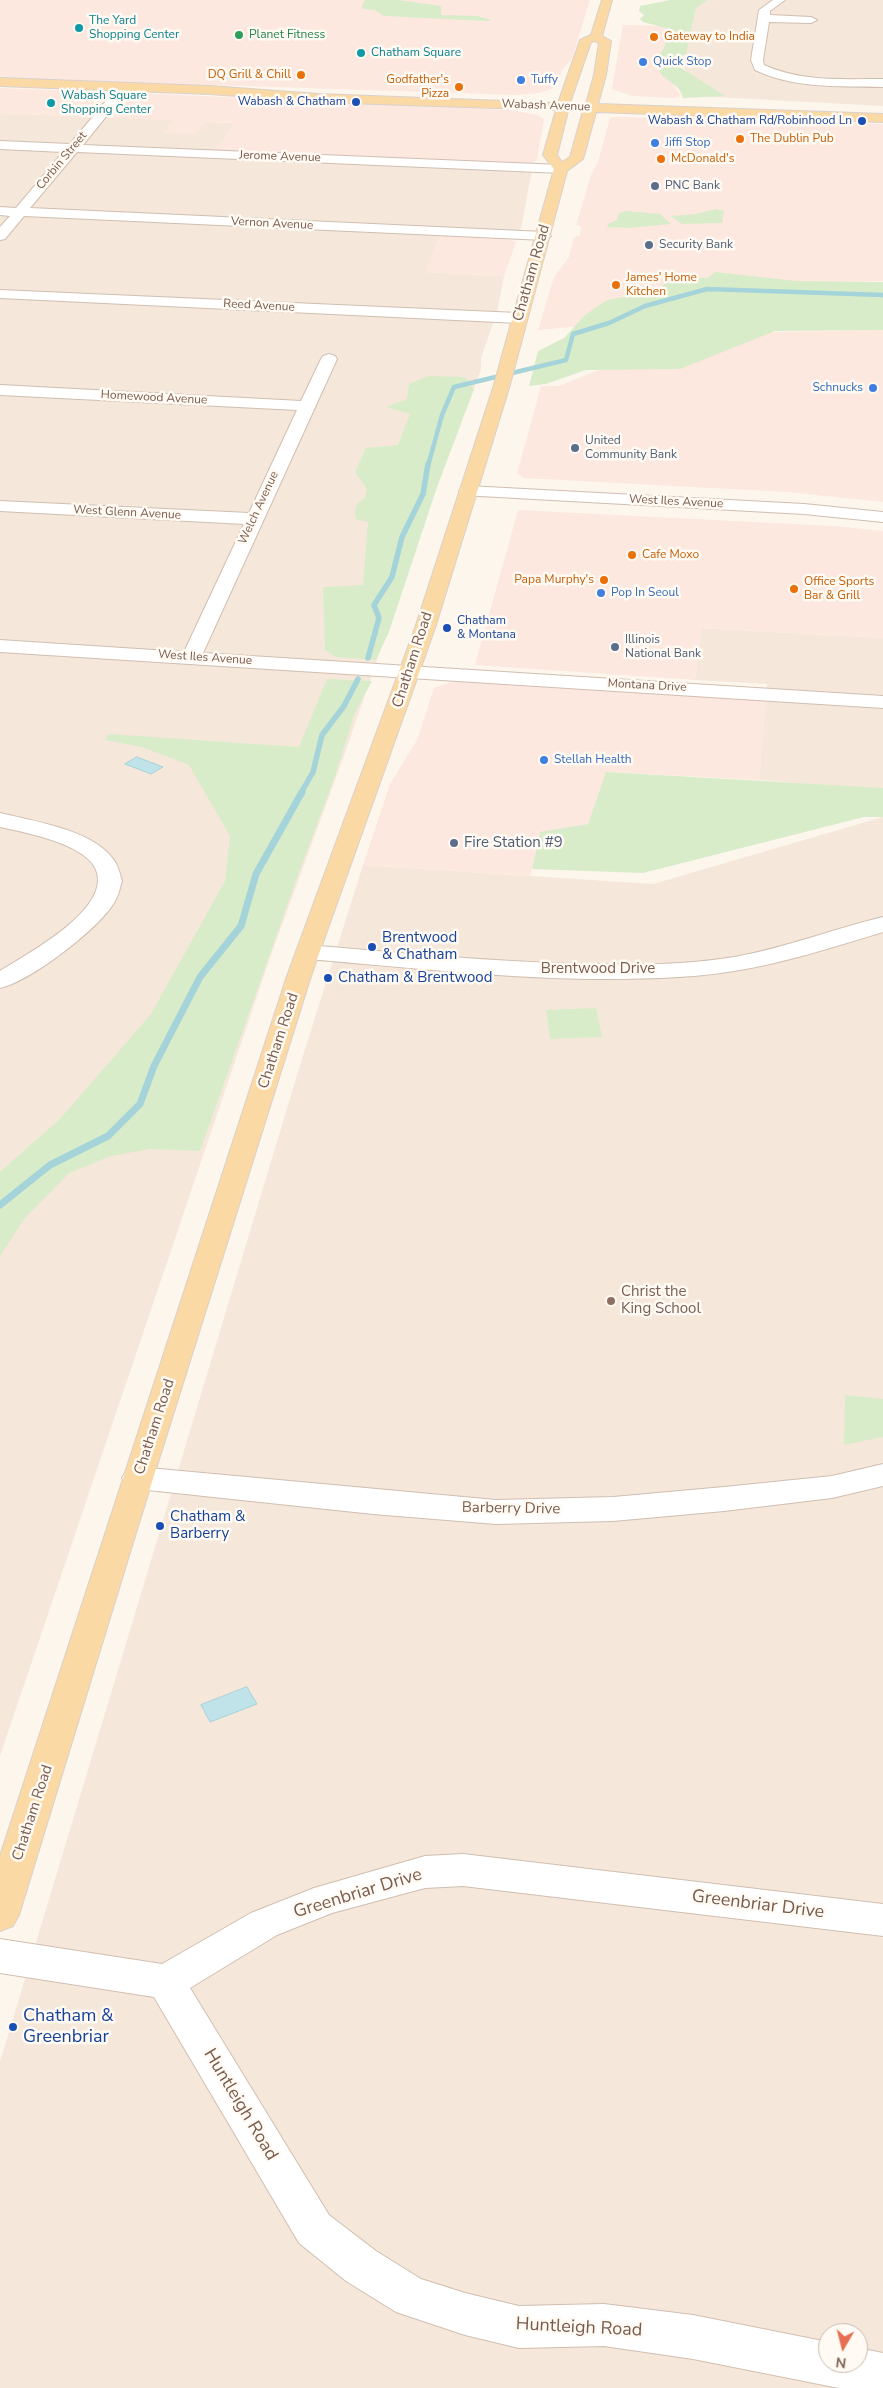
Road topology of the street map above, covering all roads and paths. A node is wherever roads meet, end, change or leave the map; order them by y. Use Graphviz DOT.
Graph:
graph roads {
  1 [pos="607,0"];
  2 [pos="780,0"];
  3 [pos="764,18"];
  4 [pos="811,20"];
  5 [pos="596,37"];
  6 [pos="577,66"];
  7 [pos="0,82"];
  8 [pos="883,83"];
  9 [pos="597,84"];
  10 [pos="124,87"];
  11 [pos="210,90"];
  12 [pos="512,97"];
  13 [pos="451,103"];
  14 [pos="565,103"];
  15 [pos="591,104"];
  16 [pos="637,110"];
  17 [pos="835,110"];
  18 [pos="882,117"];
  19 [pos="558,121"];
  20 [pos="0,145"];
  21 [pos="73,149"];
  22 [pos="576,154"];
  23 [pos="560,169"];
  24 [pos="0,211"];
  25 [pos="19,212"];
  26 [pos="0,236"];
  27 [pos="544,236"];
  28 [pos="0,294"];
  29 [pos="518,318"];
  30 [pos="329,359"];
  31 [pos="0,390"];
  32 [pos="308,406"];
  33 [pos="468,491"];
  34 [pos="0,506"];
  35 [pos="883,517"];
  36 [pos="254,520"];
  37 [pos="0,646"];
  38 [pos="191,657"];
  39 [pos="411,672"];
  40 [pos="883,702"];
  41 [pos="0,820"];
  42 [pos="883,924"];
  43 [pos="308,952"];
  44 [pos="0,981"];
  45 [pos="883,1476"];
  46 [pos="138,1478"];
  47 [pos="0,1916"];
  48 [pos="883,1920"];
  49 [pos="0,1956"];
  50 [pos="166,1982"];
  51 [pos="883,2375"];
  1 -- 5 [label="main road"];
  2 -- 3 [label="street"];
  3 -- 4 [label="street"];
  3 -- 8 [label="street"];
  5 -- 6 [label="main road"];
  5 -- 9 [label="main road"];
  6 -- 12 [label="main road"];
  6 -- 14 [label="main road"];
  7 -- 10 [label="main road, Wabash Avenue"];
  9 -- 15 [label="main road"];
  9 -- 17 [label="main road"];
  10 -- 11 [label="main road, Wabash Avenue"];
  10 -- 21 [label="street, Corbin Street"];
  11 -- 12 [label="main road, Wabash Avenue"];
  11 -- 13 [label="main road, Wabash Avenue"];
  12 -- 14 [label="main road, Wabash Avenue"];
  13 -- 14 [label="main road, Wabash Avenue"];
  13 -- 19 [label="main road"];
  14 -- 15 [label="main road, Wabash Avenue"];
  14 -- 19 [label="main road"];
  15 -- 16 [label="main road, Wabash Avenue"];
  15 -- 17 [label="main road, Wabash Avenue"];
  15 -- 22 [label="main road"];
  16 -- 18 [label="main road, Wabash Avenue"];
  16 -- 22 [label="main road"];
  17 -- 18 [label="main road, Wabash Avenue"];
  19 -- 23 [label="main road"];
  20 -- 21 [label="street, Jerome Avenue"];
  21 -- 23 [label="street, Jerome Avenue"];
  21 -- 25 [label="street, Corbin Street"];
  22 -- 23 [label="main road"];
  23 -- 27 [label="main road, Chatham Road"];
  24 -- 25 [label="street, Vernon Avenue"];
  25 -- 26 [label="street, Corbin Street"];
  25 -- 27 [label="street, Vernon Avenue"];
  27 -- 29 [label="main road, Chatham Road"];
  28 -- 29 [label="street, Reed Avenue"];
  29 -- 33 [label="main road, Chatham Road"];
  30 -- 32 [label="street, Welch Avenue"];
  31 -- 32 [label="street, Homewood Avenue"];
  32 -- 36 [label="street, Welch Avenue"];
  33 -- 35 [label="street, West Iles Avenue"];
  33 -- 39 [label="main road, Chatham Road"];
  34 -- 36 [label="street, West Glenn Avenue"];
  36 -- 38 [label="street, Welch Avenue"];
  37 -- 38 [label="street, West Iles Avenue"];
  38 -- 39 [label="street, West Iles Avenue"];
  39 -- 40 [label="street, Montana Drive"];
  39 -- 43 [label="main road, Chatham Road"];
  41 -- 44 [label="street"];
  42 -- 43 [label="street, Brentwood Drive"];
  43 -- 46 [label="main road, Chatham Road"];
  45 -- 46 [label="street, Barberry Drive"];
  46 -- 47 [label="main road, Chatham Road"];
  48 -- 50 [label="street, Greenbriar Drive"];
  49 -- 50 [label="street"];
  50 -- 51 [label="street, Huntleigh Road"];
}
